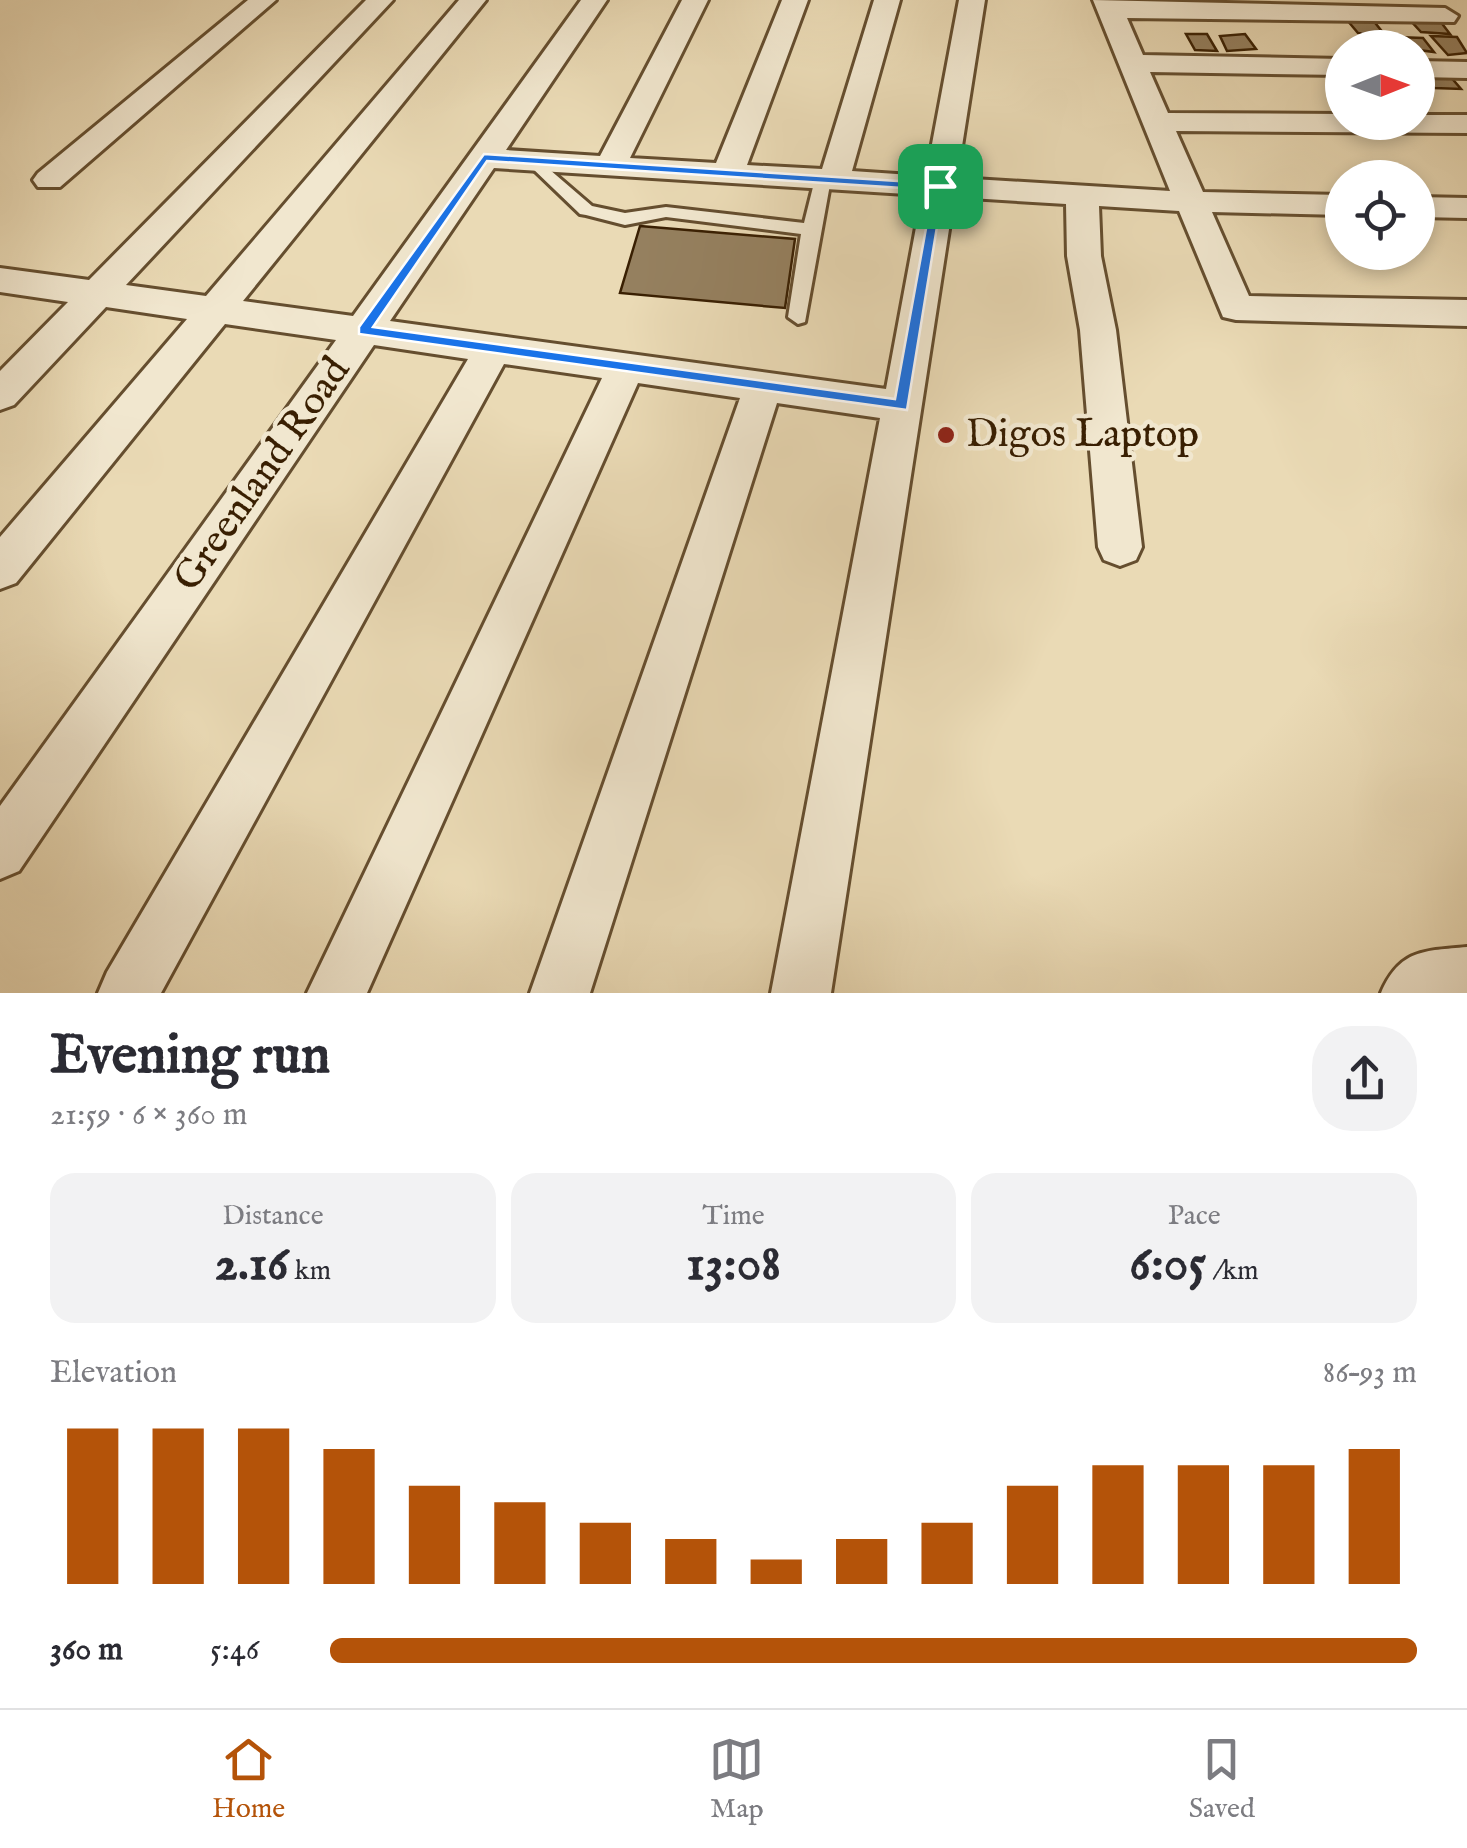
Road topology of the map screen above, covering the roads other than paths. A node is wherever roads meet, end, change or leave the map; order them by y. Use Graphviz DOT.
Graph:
graph roads {
  1 [pos="263,0"];
  2 [pos="380,0"];
  3 [pos="473,0"];
  4 [pos="594,0"];
  5 [pos="695,0"];
  6 [pos="795,0"];
  7 [pos="887,0"];
  8 [pos="972,0"];
  9 [pos="1108,5"];
  10 [pos="1439,8"];
  11 [pos="1467,42"];
  12 [pos="1132,63"];
  13 [pos="1325,67"];
  14 [pos="1435,69"];
  15 [pos="1467,70"];
  16 [pos="1158,122"];
  17 [pos="1467,124"];
  18 [pos="484,158"];
  19 [pos="535,162"];
  20 [pos="610,166"];
  21 [pos="728,174"];
  22 [pos="49,180"];
  23 [pos="828,180"];
  24 [pos="940,186"];
  25 [pos="1082,196"];
  26 [pos="1192,202"];
  27 [pos="1325,205"];
  28 [pos="1435,207"];
  29 [pos="1467,208"];
  30 [pos="811,229"];
  31 [pos="0,280"];
  32 [pos="97,294"];
  33 [pos="218,310"];
  34 [pos="1467,313"];
  35 [pos="798,317"];
  36 [pos="364,330"];
  37 [pos="493,349"];
  38 [pos="626,367"];
  39 [pos="763,387"];
  40 [pos="0,394"];
  41 [pos="902,406"];
  42 [pos="1120,548"];
  43 [pos="0,569"];
  44 [pos="0,852"];
  45 [pos="1467,977"];
  46 [pos="128,993"];
  47 [pos="337,993"];
  48 [pos="560,993"];
  49 [pos="800,993"];
  50 [pos="1411,993"];
  1 -- 22 [label="street"];
  2 -- 32 [label="street"];
  3 -- 33 [label="street"];
  4 -- 18 [label="street, Greenland Road"];
  5 -- 20 [label="street"];
  6 -- 21 [label="street"];
  7 -- 23 [label="street"];
  8 -- 24 [label="street"];
  9 -- 10 [label="street"];
  9 -- 12 [label="street"];
  10 -- 11 [label="street"];
  12 -- 13 [label="street"];
  12 -- 16 [label="street"];
  14 -- 15 [label="street"];
  16 -- 17 [label="street"];
  16 -- 26 [label="street"];
  18 -- 19 [label="street"];
  18 -- 36 [label="street, Greenland Road"];
  19 -- 20 [label="street"];
  19 -- 30 [label="lane"];
  20 -- 21 [label="street"];
  21 -- 23 [label="street"];
  23 -- 24 [label="street"];
  23 -- 30 [label="lane"];
  24 -- 25 [label="street"];
  24 -- 41 [label="street"];
  25 -- 26 [label="street"];
  25 -- 42 [label="street"];
  26 -- 27 [label="street"];
  26 -- 34 [label="street"];
  28 -- 29 [label="street"];
  30 -- 35 [label="lane"];
  31 -- 32 [label="street"];
  32 -- 33 [label="street"];
  32 -- 40 [label="street"];
  33 -- 36 [label="street"];
  33 -- 43 [label="street"];
  36 -- 37 [label="street"];
  36 -- 44 [label="street, Greenland Road"];
  37 -- 38 [label="street"];
  37 -- 46 [label="street"];
  38 -- 39 [label="street"];
  38 -- 47 [label="street"];
  39 -- 41 [label="street"];
  39 -- 48 [label="street"];
  41 -- 49 [label="street"];
  45 -- 50 [label="street"];
}
